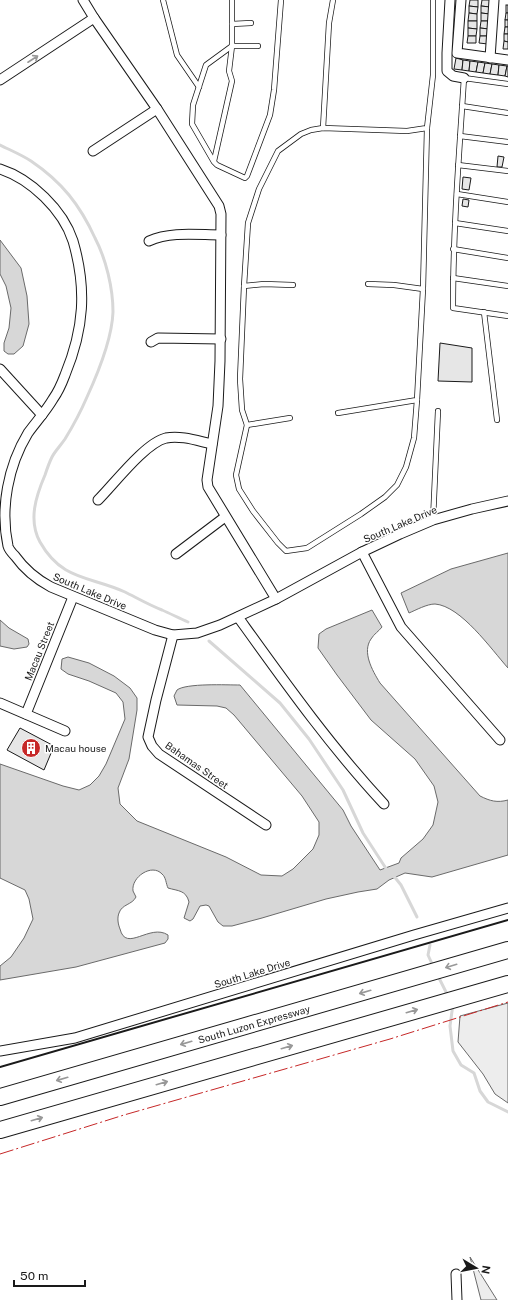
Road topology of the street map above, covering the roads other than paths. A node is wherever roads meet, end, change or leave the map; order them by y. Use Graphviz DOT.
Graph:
graph roads {
  1 [pos="83,0"];
  2 [pos="163,0"];
  3 [pos="232,0"];
  4 [pos="281,0"];
  5 [pos="333,0"];
  6 [pos="433,0"];
  7 [pos="450,0"];
  8 [pos="461,0"];
  9 [pos="494,0"];
  10 [pos="94,18"];
  11 [pos="250,23"];
  12 [pos="232,24"];
  13 [pos="232,46"];
  14 [pos="258,46"];
  15 [pos="490,58"];
  16 [pos="508,60"];
  17 [pos="464,78"];
  18 [pos="0,80"];
  19 [pos="508,84"];
  20 [pos="199,87"];
  21 [pos="462,106"];
  22 [pos="157,108"];
  23 [pos="508,113"];
  24 [pos="323,128"];
  25 [pos="427,128"];
  26 [pos="460,136"];
  27 [pos="508,142"];
  28 [pos="93,151"];
  29 [pos="214,162"];
  30 [pos="458,165"];
  31 [pos="0,169"];
  32 [pos="508,171"];
  33 [pos="457,194"];
  34 [pos="508,202"];
  35 [pos="455,224"];
  36 [pos="508,231"];
  37 [pos="221,235"];
  38 [pos="150,241"];
  39 [pos="453,249"];
  40 [pos="508,258"];
  41 [pos="453,278"];
  42 [pos="368,284"];
  43 [pos="244,286"];
  44 [pos="293,286"];
  45 [pos="508,286"];
  46 [pos="423,289"];
  47 [pos="484,312"];
  48 [pos="508,316"];
  49 [pos="221,339"];
  50 [pos="151,342"];
  51 [pos="0,369"];
  52 [pos="417,400"];
  53 [pos="438,411"];
  54 [pos="338,413"];
  55 [pos="42,415"];
  56 [pos="290,418"];
  57 [pos="497,420"];
  58 [pos="247,425"];
  59 [pos="212,444"];
  60 [pos="4,475"];
  61 [pos="98,500"];
  62 [pos="508,501"];
  63 [pos="225,517"];
  64 [pos="433,520"];
  65 [pos="4,549"];
  66 [pos="362,552"];
  67 [pos="176,554"];
  68 [pos="73,597"];
  69 [pos="276,599"];
  70 [pos="238,617"];
  71 [pos="173,635"];
  72 [pos="0,703"];
  73 [pos="26,714"];
  74 [pos="65,731"];
  75 [pos="500,740"];
  76 [pos="384,804"];
  77 [pos="266,825"];
  78 [pos="508,908"];
  79 [pos="508,950"];
  80 [pos="505,985"];
  81 [pos="0,1051"];
  82 [pos="0,1097"];
  83 [pos="0,1130"];
  84 [pos="456,1274"];
  85 [pos="457,1300"];
  1 -- 10 [label="street"];
  2 -- 20 [label="lane"];
  3 -- 12 [label="lane"];
  4 -- 29 [label="lane"];
  5 -- 24 [label="lane"];
  6 -- 25 [label="lane"];
  7 -- 17 [label="street"];
  8 -- 15 [label="street"];
  9 -- 15 [label="street"];
  18 -- 10 [label="street, one-way"];
  10 -- 22 [label="street"];
  11 -- 12 [label="lane"];
  12 -- 13 [label="lane"];
  13 -- 14 [label="lane"];
  13 -- 20 [label="lane"];
  13 -- 29 [label="lane"];
  15 -- 16 [label="street"];
  17 -- 19 [label="lane"];
  17 -- 21 [label="lane"];
  20 -- 29 [label="lane"];
  21 -- 23 [label="lane"];
  21 -- 26 [label="lane"];
  22 -- 28 [label="street"];
  22 -- 37 [label="street"];
  24 -- 25 [label="lane"];
  24 -- 43 [label="lane"];
  25 -- 46 [label="lane"];
  26 -- 27 [label="lane"];
  26 -- 30 [label="lane"];
  30 -- 32 [label="lane"];
  30 -- 33 [label="lane"];
  31 -- 55 [label="street, South Lake Drive"];
  33 -- 34 [label="lane"];
  33 -- 35 [label="lane"];
  35 -- 36 [label="lane"];
  35 -- 39 [label="lane"];
  37 -- 38 [label="street"];
  37 -- 49 [label="street"];
  39 -- 40 [label="lane"];
  39 -- 41 [label="lane"];
  41 -- 45 [label="lane"];
  41 -- 47 [label="lane"];
  42 -- 46 [label="lane"];
  43 -- 44 [label="lane"];
  43 -- 58 [label="lane"];
  46 -- 52 [label="lane"];
  47 -- 48 [label="lane"];
  47 -- 57 [label="lane"];
  49 -- 50 [label="street"];
  49 -- 59 [label="street"];
  51 -- 55 [label="street"];
  52 -- 54 [label="lane"];
  52 -- 58 [label="lane"];
  53 -- 64 [label="lane"];
  55 -- 60 [label="street, South Lake Drive"];
  56 -- 58 [label="lane"];
  59 -- 61 [label="street"];
  59 -- 63 [label="street"];
  60 -- 65 [label="street, South Lake Drive"];
  62 -- 64 [label="street, South Lake Drive"];
  63 -- 67 [label="street"];
  63 -- 69 [label="street"];
  64 -- 66 [label="street, South Lake Drive"];
  65 -- 68 [label="street, South Lake Drive"];
  66 -- 69 [label="street, South Lake Drive"];
  66 -- 75 [label="street"];
  68 -- 71 [label="street, South Lake Drive"];
  68 -- 73 [label="street, Macau Street"];
  69 -- 70 [label="street, South Lake Drive"];
  70 -- 71 [label="street, South Lake Drive"];
  70 -- 76 [label="street"];
  71 -- 77 [label="street, Bahamas Street"];
  72 -- 73 [label="street"];
  73 -- 74 [label="street"];
  78 -- 81 [label="street, South Lake Drive"];
  79 -- 82 [label="highway, South Luzon Expressway, one-way"];
  83 -- 80 [label="highway, one-way"];
  84 -- 85 [label="street"];
}
